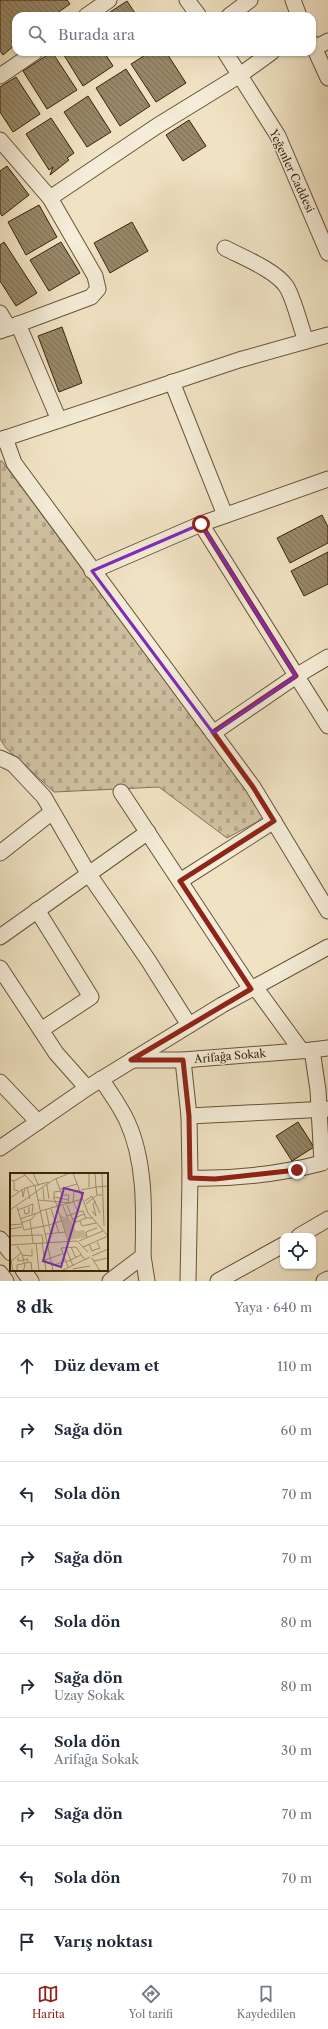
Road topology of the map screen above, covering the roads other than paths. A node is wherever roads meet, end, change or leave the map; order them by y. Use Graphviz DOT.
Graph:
graph roads {
  1 [pos="109,0"];
  2 [pos="187,0"];
  3 [pos="250,0"];
  4 [pos="293,0"];
  5 [pos="92,12"];
  6 [pos="196,12"];
  7 [pos="235,12"];
  8 [pos="298,12"];
  9 [pos="328,41"];
  10 [pos="316,44"];
  11 [pos="316,52"];
  12 [pos="29,56"];
  13 [pos="228,56"];
  14 [pos="266,56"];
  15 [pos="240,75"];
  16 [pos="0,76"];
  17 [pos="328,78"];
  18 [pos="0,140"];
  19 [pos="50,198"];
  20 [pos="225,248"];
  21 [pos="328,252"];
  22 [pos="0,313"];
  23 [pos="9,328"];
  24 [pos="328,335"];
  25 [pos="306,341"];
  26 [pos="172,382"];
  27 [pos="59,420"];
  28 [pos="3,439"];
  29 [pos="326,484"];
  30 [pos="225,515"];
  31 [pos="201,524"];
  32 [pos="92,571"];
  33 [pos="328,658"];
  34 [pos="296,676"];
  35 [pos="328,726"];
  36 [pos="213,732"];
  37 [pos="0,758"];
  38 [pos="121,792"];
  39 [pos="52,812"];
  40 [pos="274,821"];
  41 [pos="148,832"];
  42 [pos="0,853"];
  43 [pos="88,873"];
  44 [pos="180,881"];
  45 [pos="37,910"];
  46 [pos="328,911"];
  47 [pos="0,937"];
  48 [pos="328,947"];
  49 [pos="0,968"];
  50 [pos="253,988"];
  51 [pos="189,1025"];
  52 [pos="41,1030"];
  53 [pos="328,1048"];
  54 [pos="307,1050"];
  55 [pos="131,1060"];
  56 [pos="183,1060"];
  57 [pos="101,1079"];
  58 [pos="0,1082"];
  59 [pos="87,1088"];
  60 [pos="324,1109"];
  61 [pos="189,1116"];
  62 [pos="38,1122"];
  63 [pos="0,1148"];
  64 [pos="325,1168"];
  65 [pos="190,1178"];
  66 [pos="328,1219"];
  67 [pos="304,1233"];
  68 [pos="0,1239"];
  69 [pos="280,1247"];
  70 [pos="10,1252"];
  71 [pos="143,1256"];
  72 [pos="24,1271"];
  73 [pos="0,1272"];
  74 [pos="328,1279"];
  75 [pos="6,1281"];
  76 [pos="31,1281"];
  77 [pos="110,1281"];
  78 [pos="147,1281"];
  79 [pos="188,1281"];
  80 [pos="218,1281"];
  81 [pos="324,1281"];
  1 -- 5 [label="street"];
  2 -- 6 [label="street"];
  3 -- 7 [label="street"];
  4 -- 8 [label="street"];
  9 -- 10 [label="street"];
  11 -- 17 [label="street"];
  12 -- 16 [label="street"];
  13 -- 15 [label="street, Yeğenler Caddesi"];
  14 -- 15 [label="street"];
  15 -- 19 [label="street"];
  15 -- 21 [label="street, Yeğenler Caddesi"];
  18 -- 19 [label="street"];
  19 -- 23 [label="street"];
  20 -- 25 [label="street"];
  22 -- 23 [label="street"];
  23 -- 27 [label="street"];
  24 -- 25 [label="street"];
  25 -- 26 [label="street"];
  26 -- 27 [label="street"];
  26 -- 30 [label="street"];
  27 -- 28 [label="street"];
  28 -- 32 [label="street"];
  29 -- 30 [label="street"];
  30 -- 31 [label="street"];
  31 -- 32 [label="street"];
  31 -- 34 [label="street"];
  32 -- 36 [label="street"];
  33 -- 34 [label="street"];
  34 -- 35 [label="street"];
  34 -- 36 [label="street"];
  36 -- 40 [label="street"];
  37 -- 39 [label="street"];
  38 -- 41 [label="street"];
  39 -- 42 [label="street"];
  39 -- 43 [label="street"];
  40 -- 44 [label="street"];
  40 -- 46 [label="street"];
  41 -- 43 [label="street"];
  41 -- 44 [label="street"];
  43 -- 45 [label="street"];
  43 -- 51 [label="street"];
  44 -- 50 [label="street"];
  45 -- 47 [label="street"];
  45 -- 52 [label="street"];
  48 -- 50 [label="street"];
  49 -- 52 [label="street"];
  50 -- 51 [label="street"];
  50 -- 54 [label="street"];
  51 -- 55 [label="street"];
  52 -- 59 [label="street"];
  53 -- 54 [label="street, Arifağa Sokak"];
  54 -- 56 [label="street, Arifağa Sokak"];
  54 -- 60 [label="street"];
  55 -- 56 [label="street, Arifağa Sokak"];
  55 -- 57 [label="street"];
  56 -- 61 [label="street"];
  57 -- 59 [label="street"];
  57 -- 71 [label="street"];
  58 -- 62 [label="street"];
  59 -- 62 [label="street"];
  60 -- 61 [label="street"];
  60 -- 64 [label="street"];
  61 -- 65 [label="street"];
  62 -- 63 [label="street"];
  64 -- 65 [label="street"];
  65 -- 79 [label="street"];
  66 -- 67 [label="street"];
  68 -- 70 [label="street"];
  69 -- 80 [label="street"];
  71 -- 77 [label="street"];
  71 -- 78 [label="street"];
  72 -- 76 [label="street"];
  73 -- 75 [label="street"];
  74 -- 81 [label="street"];
}
